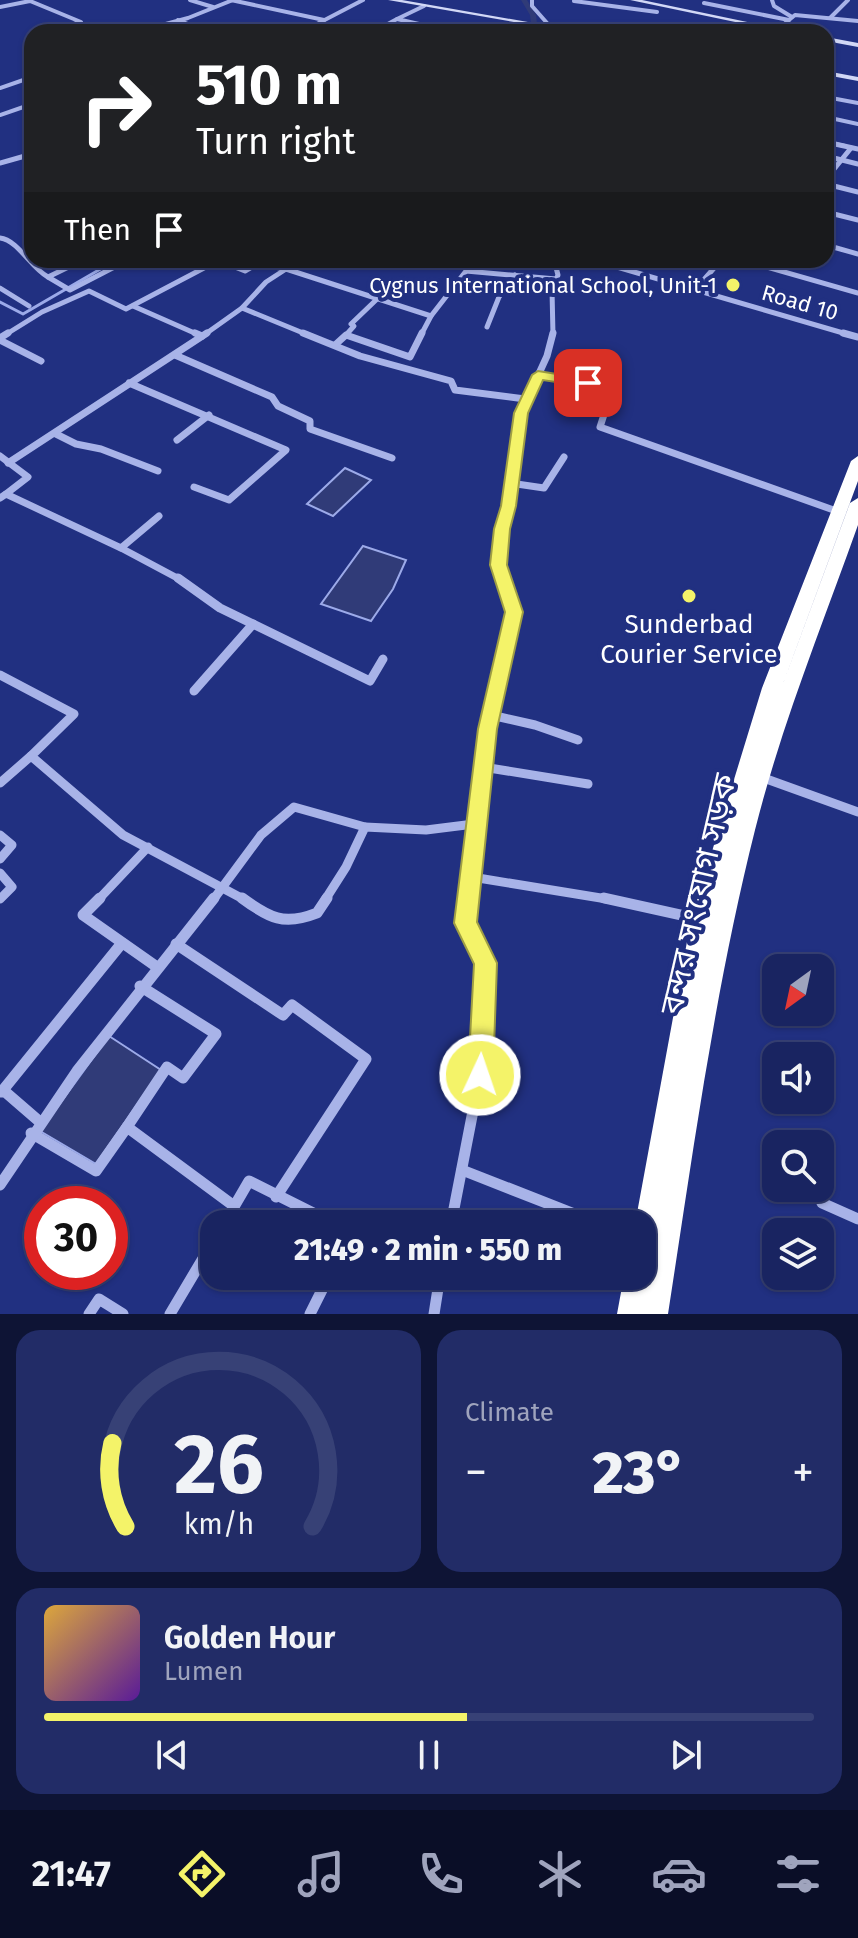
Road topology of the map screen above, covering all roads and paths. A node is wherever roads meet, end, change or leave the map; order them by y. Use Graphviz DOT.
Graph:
graph roads {
  1 [pos="190,0"];
  2 [pos="232,0"];
  3 [pos="363,0"];
  4 [pos="391,0"];
  5 [pos="410,0"];
  6 [pos="532,0"];
  7 [pos="637,0"];
  8 [pos="727,0"];
  9 [pos="772,0"];
  10 [pos="848,0"];
  11 [pos="574,1"];
  12 [pos="430,3"];
  13 [pos="704,3"];
  14 [pos="664,6"];
  15 [pos="719,6"];
  16 [pos="0,7"];
  17 [pos="214,7"];
  18 [pos="657,12"];
  19 [pos="650,17"];
  20 [pos="830,18"];
  21 [pos="397,19"];
  22 [pos="790,19"];
  23 [pos="178,20"];
  24 [pos="324,20"];
  25 [pos="858,21"];
  26 [pos="74,24"];
  27 [pos="164,24"];
  28 [pos="188,24"];
  29 [pos="313,24"];
  30 [pos="388,24"];
  31 [pos="419,24"];
  32 [pos="536,24"];
  33 [pos="544,24"];
  34 [pos="753,24"];
  35 [pos="784,24"];
  36 [pos="834,40"];
  37 [pos="858,45"];
  38 [pos="834,72"];
  39 [pos="858,77"];
  40 [pos="24,80"];
  41 [pos="0,88"];
  42 [pos="834,98"];
  43 [pos="858,103"];
  44 [pos="24,107"];
  45 [pos="0,115"];
  46 [pos="834,119"];
  47 [pos="858,124"];
  48 [pos="834,144"];
  49 [pos="851,148"];
  50 [pos="858,149"];
  51 [pos="24,157"];
  52 [pos="834,158"];
  53 [pos="842,160"];
  54 [pos="0,163"];
  55 [pos="858,164"];
  56 [pos="834,171"];
  57 [pos="834,184"];
  58 [pos="858,192"];
  59 [pos="834,214"];
  60 [pos="858,220"];
  61 [pos="0,238"];
  62 [pos="834,247"];
  63 [pos="858,254"];
  64 [pos="24,257"];
  65 [pos="33,268"];
  66 [pos="67,268"];
  67 [pos="113,268"];
  68 [pos="204,268"];
  69 [pos="280,268"];
  70 [pos="556,268"];
  71 [pos="620,268"];
  72 [pos="714,268"];
  73 [pos="770,268"];
  74 [pos="286,269"];
  75 [pos="515,275"];
  76 [pos="48,277"];
  77 [pos="556,279"];
  78 [pos="0,288"];
  79 [pos="695,290"];
  80 [pos="858,293"];
  81 [pos="376,300"];
  82 [pos="29,306"];
  83 [pos="133,306"];
  84 [pos="242,308"];
  85 [pos="431,316"];
  86 [pos="487,327"];
  87 [pos="346,335"];
  88 [pos="202,336"];
  89 [pos="858,337"];
  90 [pos="0,339"];
  91 [pos="335,345"];
  92 [pos="175,355"];
  93 [pos="41,361"];
  94 [pos="538,375"];
  95 [pos="129,383"];
  96 [pos="525,399"];
  97 [pos="209,415"];
  98 [pos="56,434"];
  99 [pos="177,440"];
  100 [pos="0,456"];
  101 [pos="564,457"];
  102 [pos="392,458"];
  103 [pos="858,461"];
  104 [pos="8,463"];
  105 [pos="158,471"];
  106 [pos="510,483"];
  107 [pos="194,487"];
  108 [pos="3,496"];
  109 [pos="850,508"];
  110 [pos="159,516"];
  111 [pos="121,548"];
  112 [pos="253,624"];
  113 [pos="383,659"];
  114 [pos="0,675"];
  115 [pos="194,691"];
  116 [pos="491,715"];
  117 [pos="578,740"];
  118 [pos="31,756"];
  119 [pos="483,767"];
  120 [pos="760,777"];
  121 [pos="0,783"];
  122 [pos="588,784"];
  123 [pos="858,812"];
  124 [pos="474,824"];
  125 [pos="365,827"];
  126 [pos="0,835"];
  127 [pos="148,847"];
  128 [pos="0,859"];
  129 [pos="0,873"];
  130 [pos="472,877"];
  131 [pos="221,889"];
  132 [pos="0,899"];
  133 [pos="702,920"];
  134 [pos="122,943"];
  135 [pos="176,944"];
  136 [pos="157,967"];
  137 [pos="140,986"];
  138 [pos="2,1092"];
  139 [pos="40,1122"];
  140 [pos="127,1127"];
  141 [pos="31,1133"];
  142 [pos="462,1170"];
  143 [pos="0,1185"];
  144 [pos="276,1197"];
  145 [pos="822,1203"];
  146 [pos="234,1206"];
  147 [pos="232,1210"];
  148 [pos="304,1210"];
  149 [pos="454,1210"];
  150 [pos="564,1210"];
  151 [pos="650,1210"];
  152 [pos="858,1219"];
  153 [pos="200,1264"];
  154 [pos="322,1290"];
  155 [pos="437,1290"];
  156 [pos="635,1290"];
  157 [pos="89,1314"];
  158 [pos="123,1314"];
  159 [pos="170,1314"];
  160 [pos="310,1314"];
  161 [pos="434,1314"];
  162 [pos="631,1314"];
  163 [pos="654,1314"];
  1 -- 17 [label="street"];
  2 -- 17 [label="street"];
  2 -- 24 [label="street"];
  3 -- 24 [label="street"];
  4 -- 12 [label="main road"];
  5 -- 12 [label="main road"];
  6 -- 33 [label="street"];
  7 -- 14 [label="main road"];
  8 -- 15 [label="street"];
  9 -- 22 [label="street"];
  10 -- 20 [label="street"];
  11 -- 18 [label="street"];
  12 -- 21 [label="street"];
  12 -- 32 [label="main road"];
  13 -- 15 [label="street"];
  14 -- 18 [label="street"];
  14 -- 34 [label="main road"];
  15 -- 22 [label="street"];
  16 -- 26 [label="street"];
  17 -- 23 [label="street"];
  18 -- 19 [label="street"];
  20 -- 22 [label="street"];
  20 -- 25 [label="street"];
  21 -- 30 [label="street"];
  21 -- 31 [label="street"];
  22 -- 35 [label="street"];
  23 -- 27 [label="street"];
  23 -- 28 [label="street"];
  24 -- 29 [label="street"];
  36 -- 37 [label="main road"];
  38 -- 39 [label="main road"];
  40 -- 41 [label="street"];
  42 -- 43 [label="street"];
  44 -- 45 [label="street"];
  46 -- 47 [label="street"];
  48 -- 49 [label="street"];
  49 -- 50 [label="street"];
  49 -- 53 [label="street"];
  51 -- 54 [label="street"];
  52 -- 53 [label="street"];
  53 -- 55 [label="street"];
  53 -- 56 [label="street"];
  57 -- 58 [label="street"];
  59 -- 60 [label="street"];
  61 -- 64 [label="street"];
  62 -- 63 [label="street"];
  65 -- 76 [label="street"];
  66 -- 76 [label="street"];
  67 -- 76 [label="street"];
  68 -- 83 [label="street"];
  69 -- 74 [label="street"];
  70 -- 77 [label="street"];
  71 -- 79 [label="street, Road 10"];
  72 -- 79 [label="street"];
  73 -- 80 [label="street"];
  74 -- 81 [label="street"];
  74 -- 84 [label="street"];
  75 -- 77 [label="street"];
  75 -- 85 [label="street"];
  75 -- 86 [label="street"];
  77 -- 94 [label="street"];
  78 -- 82 [label="street"];
  79 -- 89 [label="street, Road 10"];
  81 -- 85 [label="street"];
  81 -- 87 [label="street"];
  83 -- 88 [label="street"];
  83 -- 90 [label="street"];
  84 -- 88 [label="street"];
  84 -- 91 [label="street"];
  85 -- 87 [label="street"];
  87 -- 91 [label="street"];
  88 -- 92 [label="street"];
  90 -- 93 [label="street"];
  91 -- 96 [label="street"];
  92 -- 95 [label="street"];
  92 -- 102 [label="street"];
  94 -- 96 [label="street"];
  94 -- 109 [label="street"];
  95 -- 97 [label="street"];
  95 -- 98 [label="street"];
  96 -- 106 [label="street"];
  97 -- 99 [label="street"];
  97 -- 107 [label="street"];
  98 -- 104 [label="street"];
  98 -- 105 [label="street"];
  100 -- 104 [label="street"];
  101 -- 106 [label="street"];
  103 -- 109 [label="highway, বন্দর সংযোগ সড়ক"];
  104 -- 108 [label="street"];
  106 -- 116 [label="street"];
  108 -- 111 [label="street"];
  109 -- 120 [label="highway, বন্দর সংযোগ সড়ক"];
  109 -- 133 [label="highway, বন্দর সংযোগ সড়ক"];
  110 -- 111 [label="street"];
  111 -- 112 [label="street"];
  112 -- 113 [label="street"];
  112 -- 115 [label="street"];
  114 -- 118 [label="street"];
  116 -- 117 [label="street"];
  116 -- 119 [label="street"];
  118 -- 121 [label="street"];
  118 -- 127 [label="street"];
  119 -- 122 [label="street"];
  119 -- 124 [label="street"];
  120 -- 123 [label="street"];
  120 -- 163 [label="highway, বন্দর সংযোগ সড়ক"];
  124 -- 125 [label="street"];
  124 -- 130 [label="street"];
  125 -- 131 [label="street"];
  125 -- 131 [label="street"];
  126 -- 128 [label="street"];
  127 -- 131 [label="street"];
  127 -- 134 [label="street"];
  129 -- 132 [label="street"];
  130 -- 133 [label="street"];
  130 -- 142 [label="street"];
  131 -- 135 [label="street"];
  133 -- 151 [label="highway, বন্দর সংযোগ সড়ক"];
  134 -- 136 [label="street"];
  134 -- 138 [label="street"];
  135 -- 136 [label="street"];
  135 -- 144 [label="street"];
  136 -- 137 [label="street"];
  137 -- 139 [label="street"];
  137 -- 140 [label="street"];
  138 -- 139 [label="street"];
  139 -- 141 [label="street"];
  140 -- 141 [label="street"];
  140 -- 146 [label="street"];
  141 -- 143 [label="street"];
  142 -- 149 [label="street"];
  142 -- 150 [label="street"];
  144 -- 146 [label="street"];
  144 -- 148 [label="street"];
  145 -- 152 [label="street"];
  146 -- 147 [label="street"];
  153 -- 159 [label="street"];
  154 -- 160 [label="street"];
  155 -- 161 [label="street"];
  156 -- 162 [label="highway"];
  157 -- 158 [label="street"];
}
